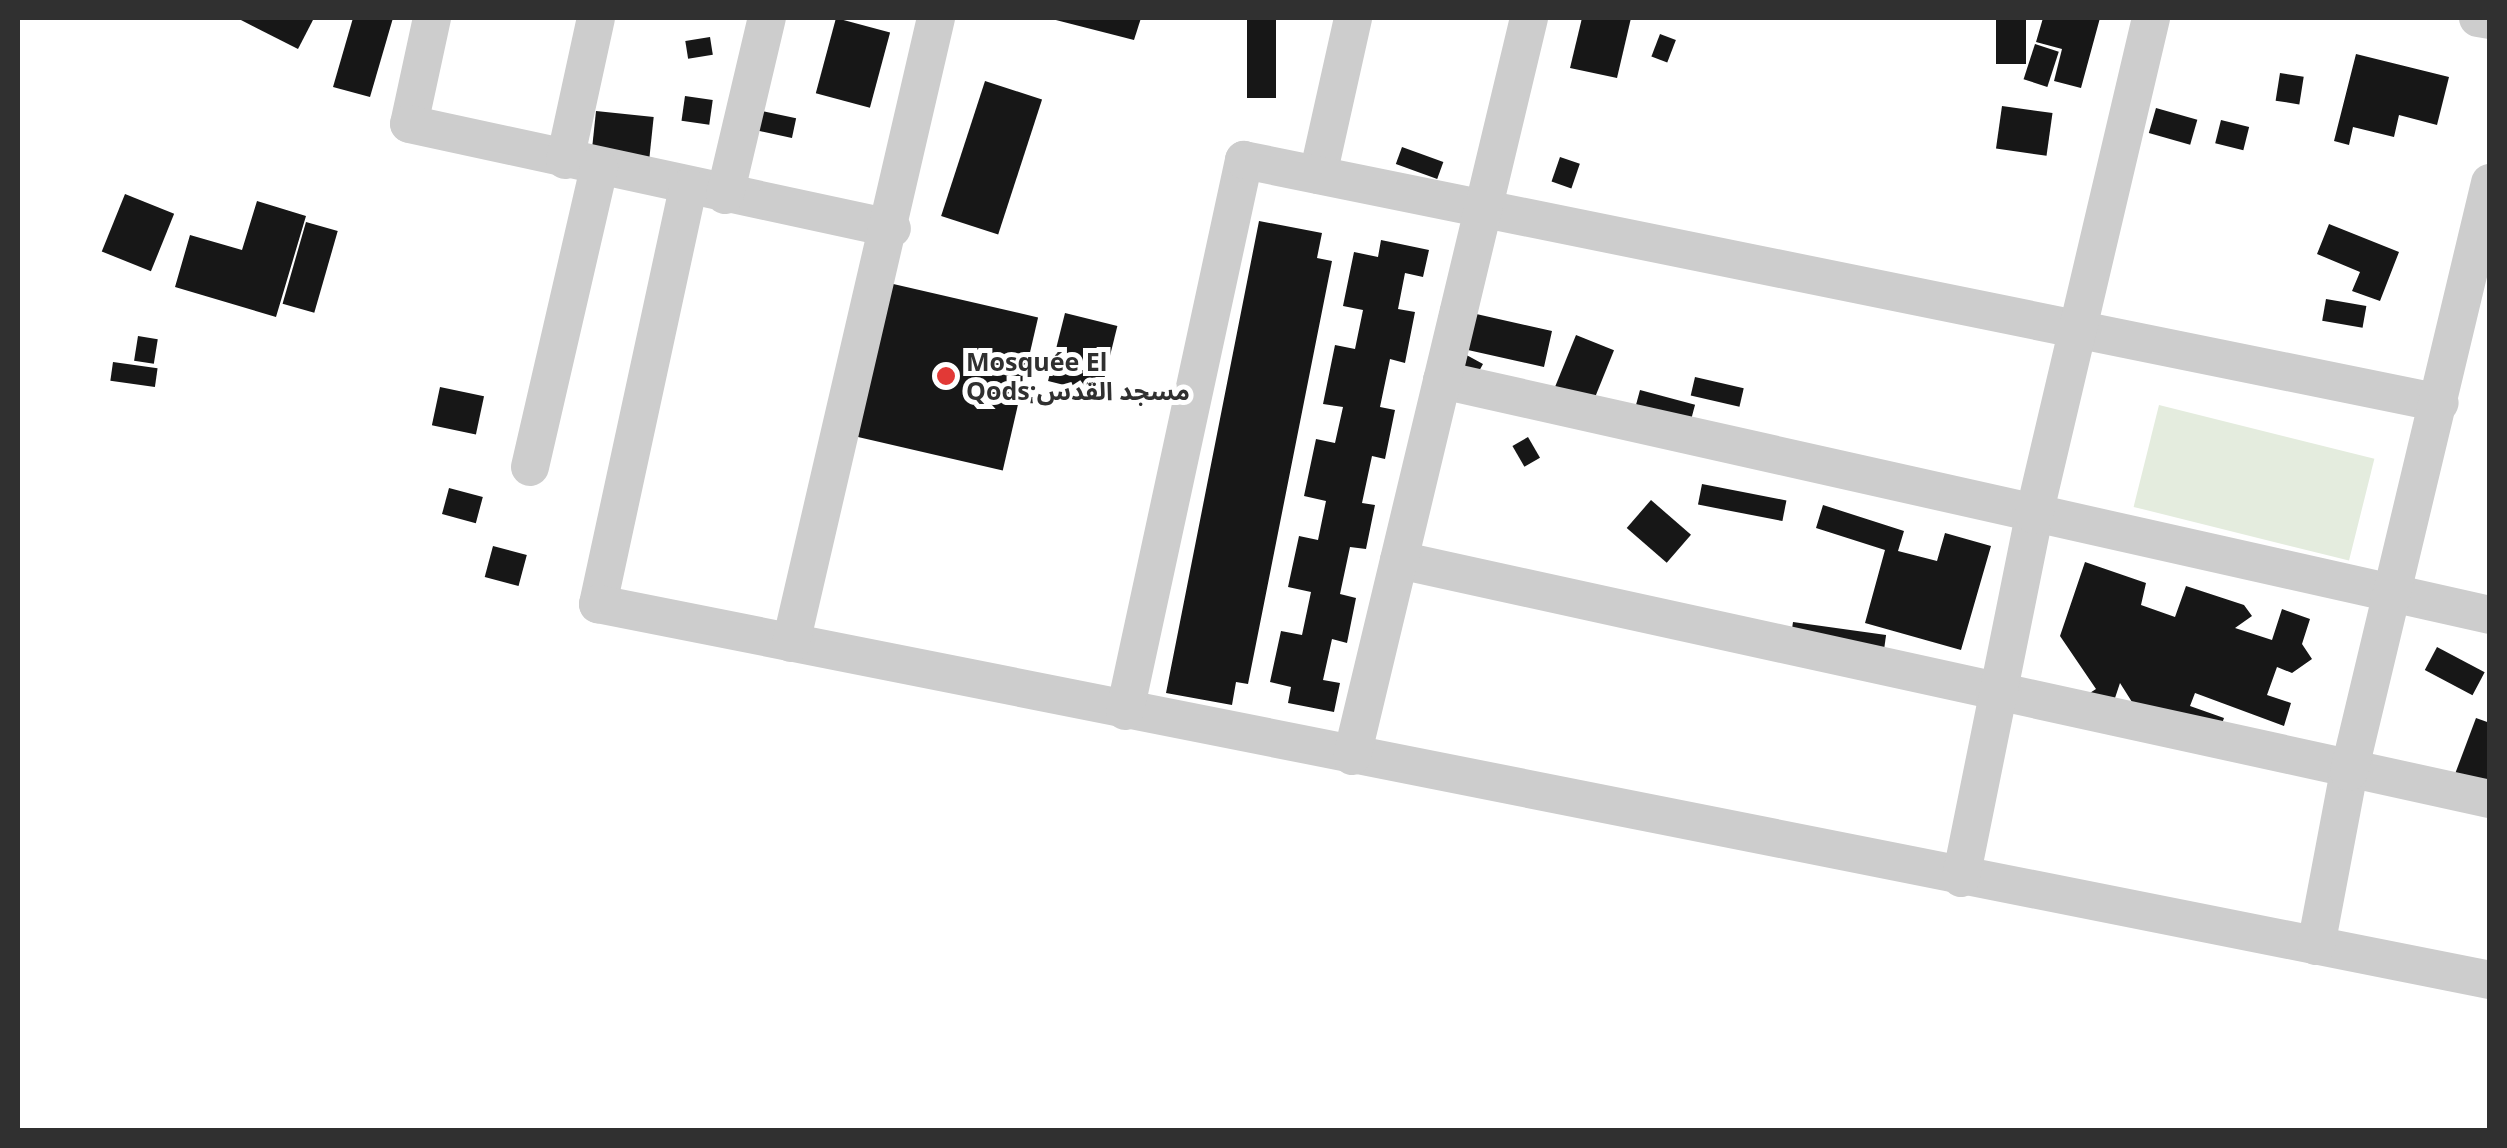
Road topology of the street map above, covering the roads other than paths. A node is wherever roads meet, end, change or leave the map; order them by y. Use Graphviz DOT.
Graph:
graph roads {
  1 [pos="432,18"];
  2 [pos="596,18"];
  3 [pos="767,18"];
  4 [pos="936,18"];
  5 [pos="1353,18"];
  6 [pos="1528,18"];
  7 [pos="2152,18"];
  8 [pos="2478,18"];
  9 [pos="2490,20"];
  10 [pos="582,164"];
  11 [pos="1318,175"];
  12 [pos="2490,184"];
  13 [pos="688,188"];
  14 [pos="725,196"];
  15 [pos="1483,208"];
  16 [pos="892,228"];
  17 [pos="2076,330"];
  18 [pos="1442,380"];
  19 [pos="2440,403"];
  20 [pos="530,467"];
  21 [pos="2034,515"];
  22 [pos="1399,560"];
  23 [pos="2395,592"];
  24 [pos="2490,615"];
  25 [pos="791,643"];
  26 [pos="1996,692"];
  27 [pos="1125,710"];
  28 [pos="1352,756"];
  29 [pos="2349,772"];
  30 [pos="2490,799"];
  31 [pos="1961,878"];
  32 [pos="2316,946"];
  33 [pos="2490,980"];
  1 -- 10 [label="street"];
  2 -- 10 [label="street"];
  3 -- 14 [label="street"];
  4 -- 16 [label="street"];
  5 -- 11 [label="street"];
  6 -- 15 [label="street"];
  7 -- 17 [label="street"];
  8 -- 9 [label="street"];
  10 -- 13 [label="street"];
  10 -- 20 [label="street"];
  11 -- 15 [label="street"];
  11 -- 27 [label="street"];
  12 -- 19 [label="street"];
  13 -- 14 [label="street"];
  13 -- 25 [label="street"];
  14 -- 16 [label="street"];
  15 -- 17 [label="street"];
  15 -- 18 [label="street"];
  16 -- 25 [label="street"];
  17 -- 19 [label="street"];
  17 -- 21 [label="street"];
  18 -- 21 [label="street"];
  18 -- 22 [label="street"];
  19 -- 23 [label="street"];
  21 -- 23 [label="street"];
  21 -- 26 [label="street"];
  22 -- 26 [label="street"];
  22 -- 28 [label="street"];
  23 -- 24 [label="street"];
  23 -- 29 [label="street"];
  25 -- 27 [label="street"];
  26 -- 29 [label="street"];
  26 -- 31 [label="street"];
  27 -- 28 [label="street"];
  28 -- 31 [label="street"];
  29 -- 30 [label="street"];
  29 -- 32 [label="street"];
  31 -- 32 [label="street"];
  32 -- 33 [label="street"];
}
